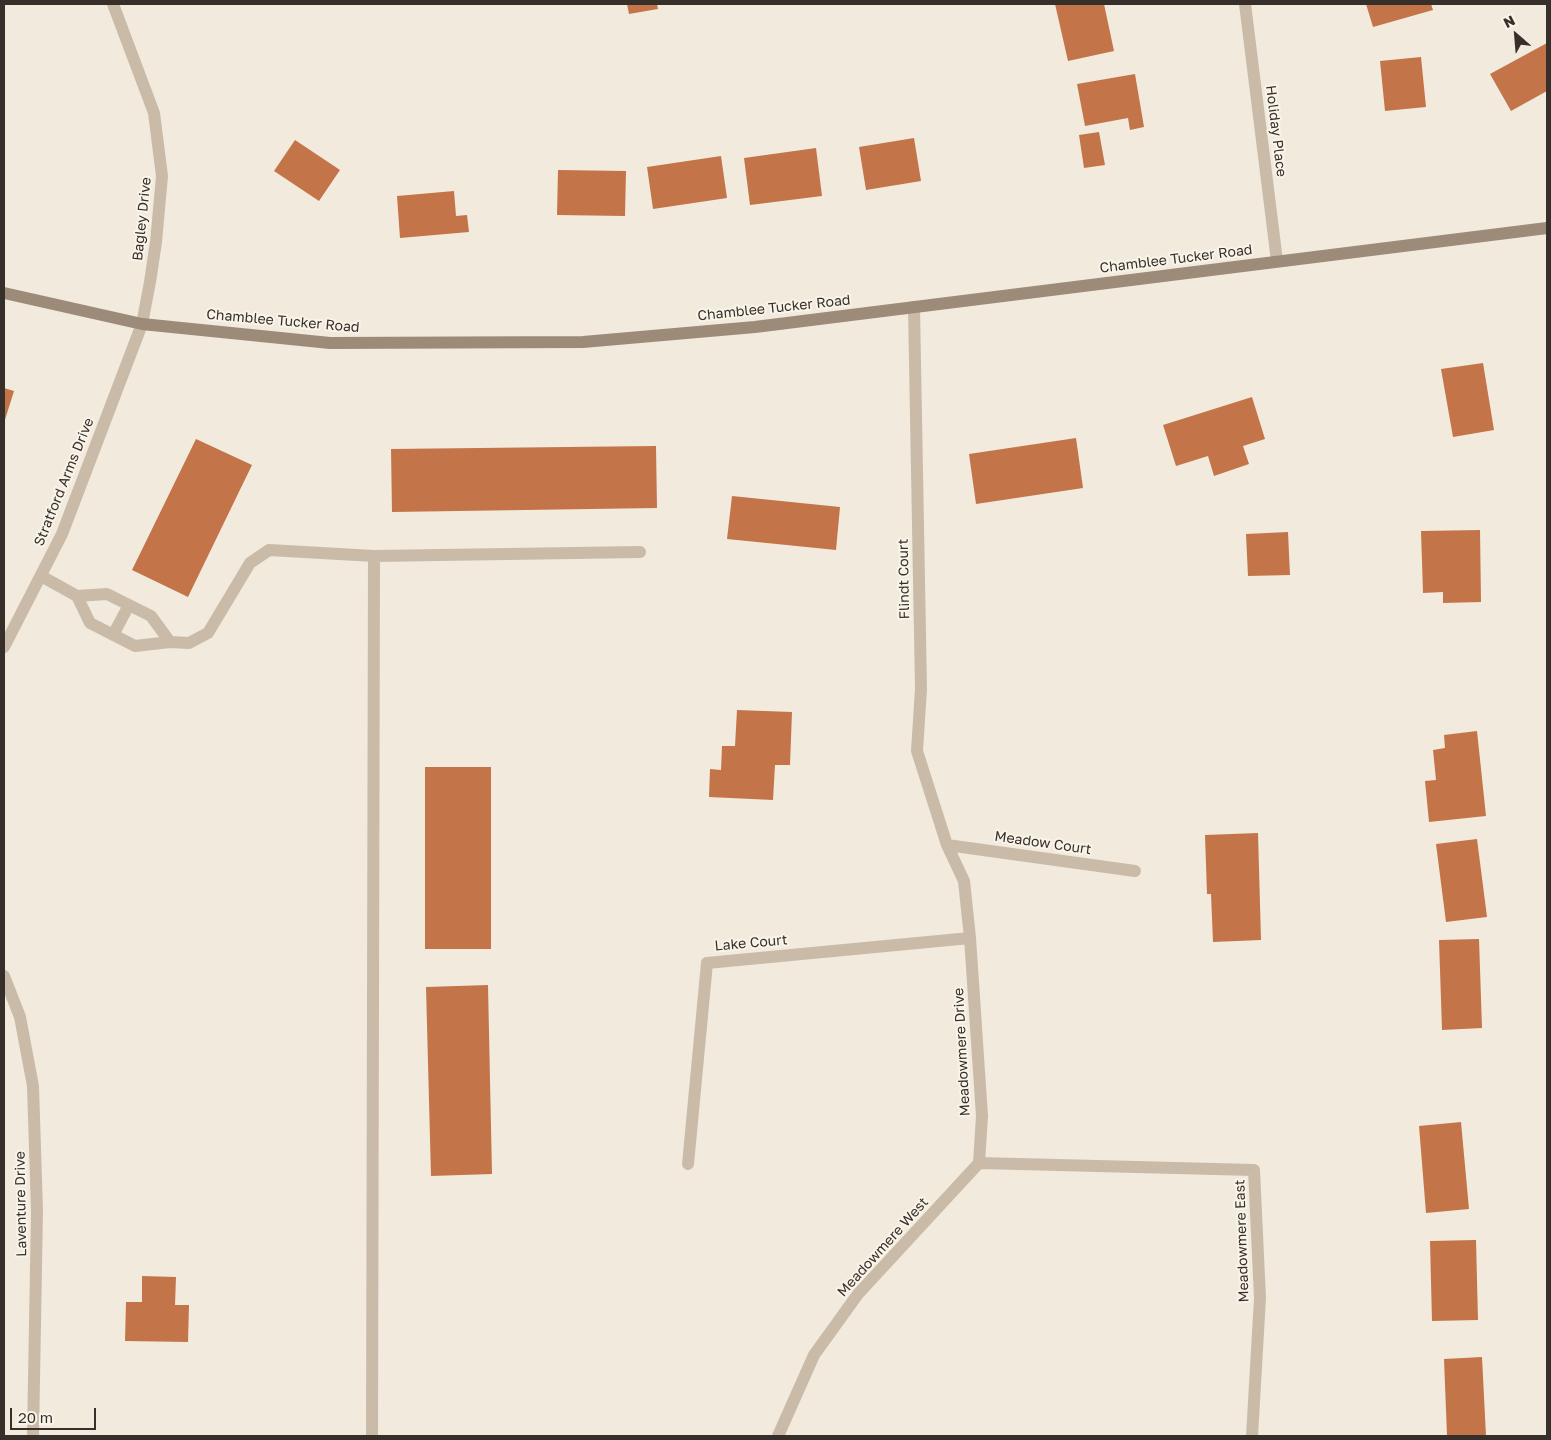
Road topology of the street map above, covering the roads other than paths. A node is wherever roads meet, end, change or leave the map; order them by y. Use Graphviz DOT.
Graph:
graph roads {
  1 [pos="113,4"];
  2 [pos="1245,4"];
  3 [pos="1547,228"];
  4 [pos="1277,261"];
  5 [pos="4,293"];
  6 [pos="914,307"];
  7 [pos="142,324"];
  8 [pos="640,552"];
  9 [pos="374,556"];
  10 [pos="41,576"];
  11 [pos="77,596"];
  12 [pos="130,606"];
  13 [pos="113,635"];
  14 [pos="170,642"];
  15 [pos="4,647"];
  16 [pos="947,845"];
  17 [pos="1135,871"];
  18 [pos="970,938"];
  19 [pos="4,976"];
  20 [pos="979,1163"];
  21 [pos="688,1164"];
  22 [pos="33,1436"];
  23 [pos="372,1436"];
  24 [pos="778,1436"];
  25 [pos="1252,1436"];
  1 -- 7 [label="street, Bagley Drive"];
  2 -- 4 [label="street, Holiday Place"];
  3 -- 4 [label="main road, Chamblee Tucker Road"];
  4 -- 6 [label="main road, Chamblee Tucker Road"];
  5 -- 7 [label="main road, Chamblee Tucker Road"];
  6 -- 7 [label="main road, Chamblee Tucker Road"];
  6 -- 16 [label="street, Flindt Court"];
  7 -- 10 [label="street, Stratford Arms Drive"];
  8 -- 9 [label="street"];
  9 -- 14 [label="street"];
  9 -- 23 [label="street"];
  10 -- 11 [label="street"];
  10 -- 15 [label="street, Stratford Arms Drive"];
  11 -- 12 [label="street"];
  11 -- 13 [label="street"];
  12 -- 13 [label="street"];
  12 -- 14 [label="street"];
  13 -- 14 [label="street"];
  16 -- 17 [label="street, Meadow Court"];
  16 -- 18 [label="street, Flindt Court"];
  18 -- 20 [label="street, Meadowmere Drive"];
  18 -- 21 [label="street, Lake Court"];
  19 -- 22 [label="street, Laventure Drive"];
  20 -- 24 [label="street, Meadowmere West"];
  20 -- 25 [label="street, Meadowmere East"];
}
